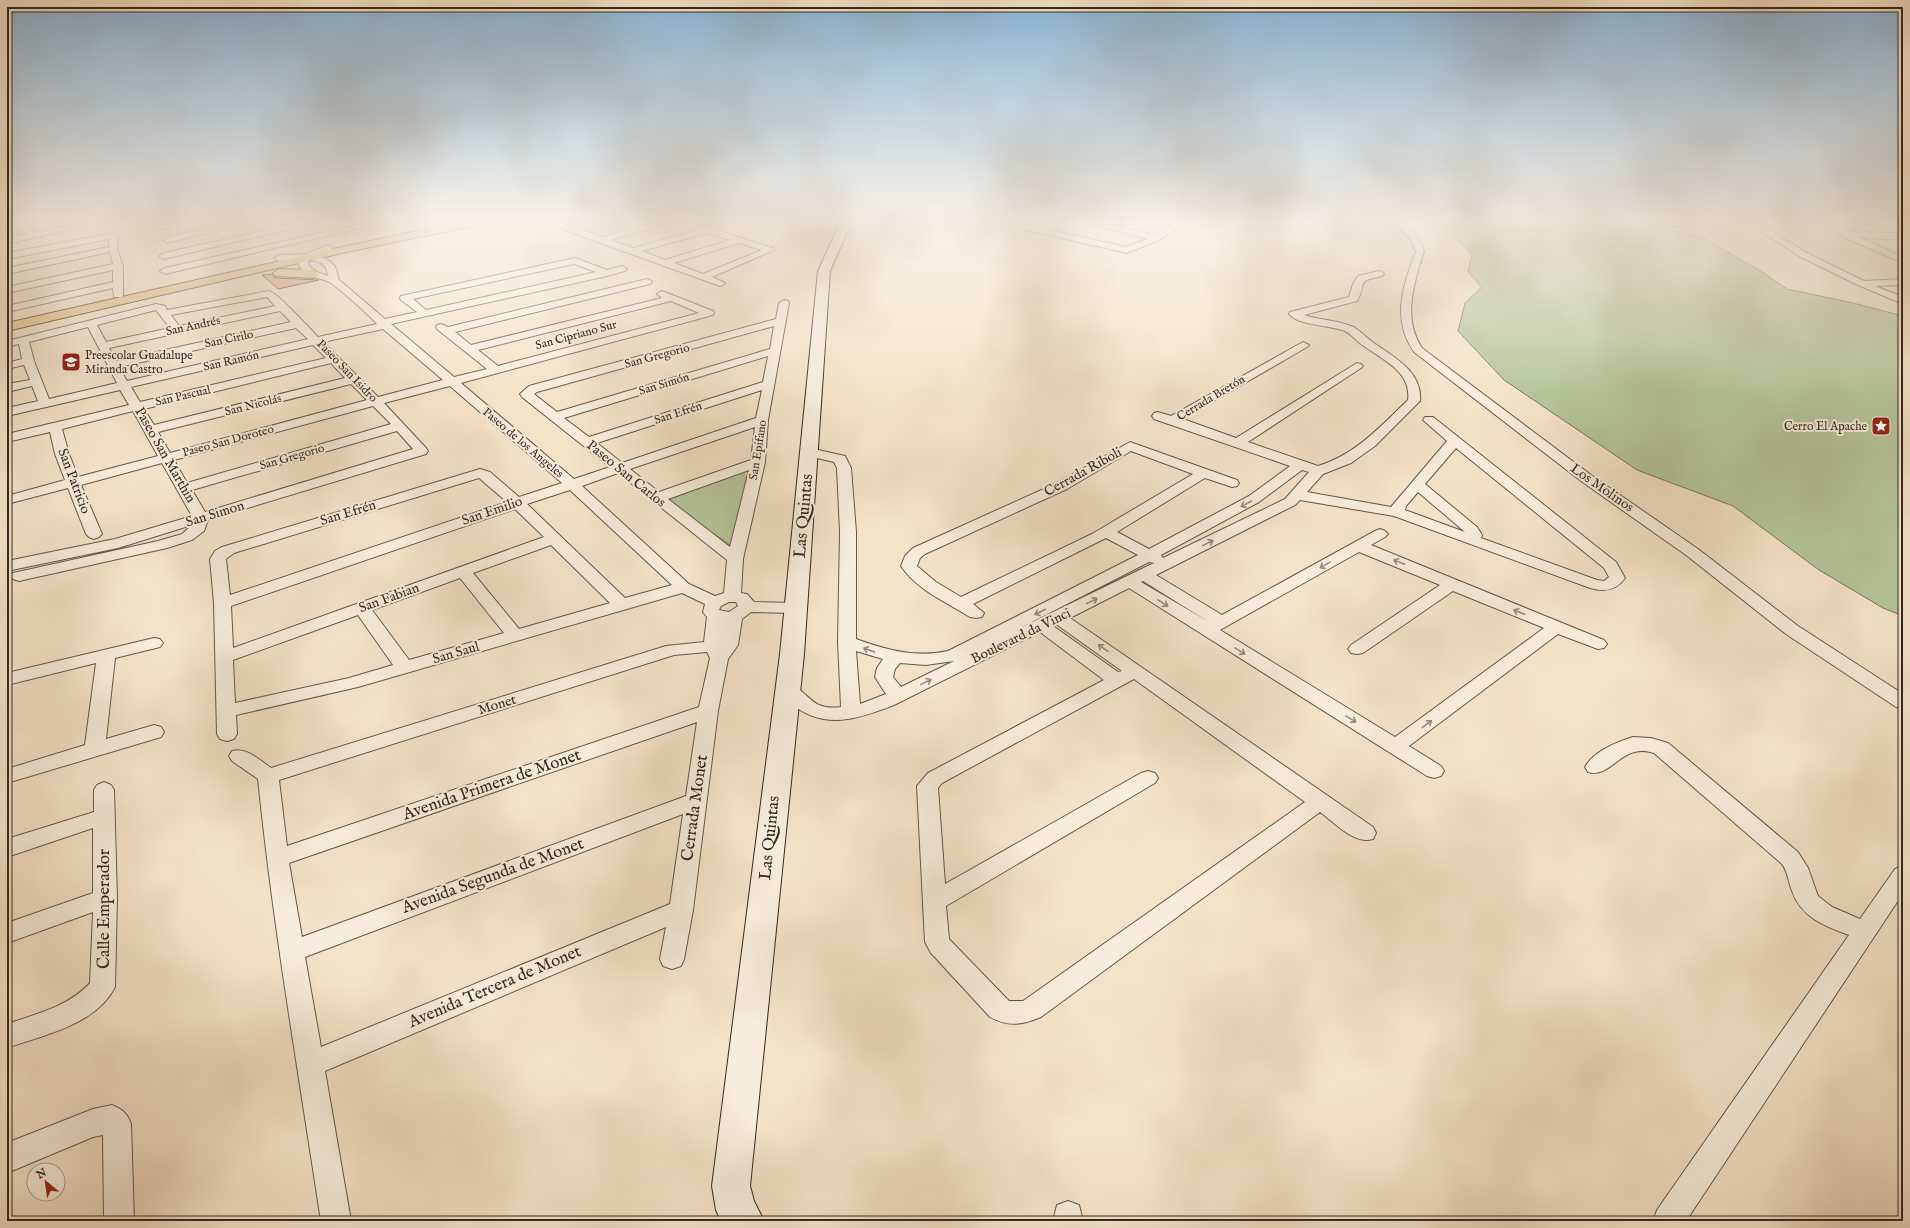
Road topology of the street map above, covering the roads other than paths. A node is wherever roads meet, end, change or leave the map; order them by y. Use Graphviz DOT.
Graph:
graph roads {
  1 [pos="52,280"];
  2 [pos="118,280"];
  3 [pos="167,280"];
  4 [pos="206,280"];
  5 [pos="339,280"];
  6 [pos="472,280"];
  7 [pos="569,280"];
  8 [pos="712,280"];
  9 [pos="822,280"];
  10 [pos="1359,280"];
  11 [pos="1411,280"];
  12 [pos="1856,280"];
  13 [pos="1903,282"];
  14 [pos="720,283"];
  15 [pos="1862,283"];
  16 [pos="7,290"];
  17 [pos="118,290"];
  18 [pos="672,298"];
  19 [pos="1903,301"];
  20 [pos="784,303"];
  21 [pos="283,308"];
  22 [pos="7,309"];
  23 [pos="163,310"];
  24 [pos="424,313"];
  25 [pos="7,321"];
  26 [pos="780,322"];
  27 [pos="91,323"];
  28 [pos="299,324"];
  29 [pos="383,324"];
  30 [pos="7,327"];
  31 [pos="176,330"];
  32 [pos="23,340"];
  33 [pos="317,341"];
  34 [pos="7,344"];
  35 [pos="1303,345"];
  36 [pos="104,346"];
  37 [pos="470,349"];
  38 [pos="774,351"];
  39 [pos="335,359"];
  40 [pos="28,361"];
  41 [pos="112,364"];
  42 [pos="7,366"];
  43 [pos="1357,366"];
  44 [pos="496,370"];
  45 [pos="354,379"];
  46 [pos="35,382"];
  47 [pos="450,382"];
  48 [pos="769,384"];
  49 [pos="124,385"];
  50 [pos="7,388"];
  51 [pos="533,389"];
  52 [pos="376,402"];
  53 [pos="45,403"];
  54 [pos="137,407"];
  55 [pos="7,412"];
  56 [pos="1158,416"];
  57 [pos="554,417"];
  58 [pos="762,420"];
  59 [pos="1173,420"];
  60 [pos="1429,420"];
  61 [pos="400,426"];
  62 [pos="55,427"];
  63 [pos="151,430"];
  64 [pos="7,438"];
  65 [pos="1116,440"];
  66 [pos="587,442"];
  67 [pos="1454,442"];
  68 [pos="1236,443"];
  69 [pos="1130,446"];
  70 [pos="421,452"];
  71 [pos="810,452"];
  72 [pos="166,458"];
  73 [pos="758,462"];
  74 [pos="1300,465"];
  75 [pos="620,468"];
  76 [pos="1318,471"];
  77 [pos="1204,473"];
  78 [pos="74,482"];
  79 [pos="1232,483"];
  80 [pos="572,484"];
  81 [pos="1417,484"];
  82 [pos="184,488"];
  83 [pos="1269,490"];
  84 [pos="1299,493"];
  85 [pos="656,498"];
  86 [pos="7,500"];
  87 [pos="517,503"];
  88 [pos="1398,508"];
  89 [pos="201,518"];
  90 [pos="94,534"];
  91 [pos="1380,534"];
  92 [pos="1101,535"];
  93 [pos="553,539"];
  94 [pos="1472,540"];
  95 [pos="1359,546"];
  96 [pos="735,559"];
  97 [pos="7,566"];
  98 [pos="1147,568"];
  99 [pos="463,572"];
  100 [pos="19,576"];
  101 [pos="1452,584"];
  102 [pos="683,586"];
  103 [pos="732,597"];
  104 [pos="222,603"];
  105 [pos="621,604"];
  106 [pos="961,604"];
  107 [pos="362,608"];
  108 [pos="794,608"];
  109 [pos="716,609"];
  110 [pos="740,612"];
  111 [pos="976,613"];
  112 [pos="1059,618"];
  113 [pos="1042,626"];
  114 [pos="1214,626"];
  115 [pos="1556,627"];
  116 [pos="516,636"];
  117 [pos="848,642"];
  118 [pos="154,643"];
  119 [pos="1598,644"];
  120 [pos="720,650"];
  121 [pos="1357,650"];
  122 [pos="106,654"];
  123 [pos="224,657"];
  124 [pos="895,658"];
  125 [pos="939,667"];
  126 [pos="405,668"];
  127 [pos="1135,671"];
  128 [pos="7,679"];
  129 [pos="1117,680"];
  130 [pos="900,695"];
  131 [pos="795,696"];
  132 [pos="1903,703"];
  133 [pos="227,711"];
  134 [pos="708,711"];
  135 [pos="844,713"];
  136 [pos="154,732"];
  137 [pos="227,734"];
  138 [pos="1395,747"];
  139 [pos="95,749"];
  140 [pos="239,756"];
  141 [pos="1595,767"];
  142 [pos="1434,771"];
  143 [pos="7,776"];
  144 [pos="268,776"];
  145 [pos="1148,778"];
  146 [pos="104,790"];
  147 [pos="695,801"];
  148 [pos="1321,801"];
  149 [pos="103,817"];
  150 [pos="1365,833"];
  151 [pos="7,848"];
  152 [pos="277,858"];
  153 [pos="1903,875"];
  154 [pos="105,898"];
  155 [pos="935,901"];
  156 [pos="681,910"];
  157 [pos="1866,931"];
  158 [pos="7,933"];
  159 [pos="291,952"];
  160 [pos="672,959"];
  161 [pos="7,1036"];
  162 [pos="310,1064"];
  163 [pos="7,1158"];
  164 [pos="335,1215"];
  165 [pos="120,1221"];
  166 [pos="744,1221"];
  167 [pos="1668,1221"];
  1 -- 16 [label="street"];
  2 -- 17 [label="street"];
  3 -- 17 [label="main road"];
  4 -- 30 [label="main road"];
  5 -- 29 [label="street, Paseo de los Angeles"];
  6 -- 24 [label="street"];
  7 -- 24 [label="street, San Ramón"];
  8 -- 14 [label="street"];
  9 -- 71 [label="street, Las Quintas"];
  10 -- 76 [label="street"];
  11 -- 132 [label="street, Los Molinos"];
  12 -- 15 [label="street"];
  13 -- 15 [label="street"];
  15 -- 19 [label="street"];
  17 -- 22 [label="street"];
  17 -- 25 [label="main road"];
  18 -- 37 [label="street"];
  18 -- 37 [label="street"];
  18 -- 44 [label="street, San Cipriano Sur"];
  20 -- 26 [label="street, San Epifano"];
  21 -- 23 [label="street, Paseo San Isidro"];
  21 -- 28 [label="street, Paseo San Isidro"];
  21 -- 31 [label="street, San Andrés"];
  23 -- 27 [label="street"];
  23 -- 31 [label="street"];
  24 -- 29 [label="street, San Ramón"];
  26 -- 38 [label="street, San Epifano"];
  26 -- 51 [label="street, San Gregorio"];
  27 -- 32 [label="street"];
  27 -- 36 [label="street, Paseo San Marthin"];
  28 -- 33 [label="street, Paseo San Isidro"];
  28 -- 41 [label="street, San Cirilo"];
  29 -- 33 [label="street, San Ramón"];
  29 -- 47 [label="street, Paseo de los Angeles"];
  31 -- 36 [label="street, San Andrés"];
  32 -- 34 [label="street"];
  32 -- 40 [label="street"];
  33 -- 39 [label="street, Paseo San Isidro"];
  33 -- 49 [label="street, San Ramón"];
  35 -- 59 [label="street, Cerrada Bretón"];
  36 -- 41 [label="street, Paseo San Marthin"];
  37 -- 44 [label="street"];
  38 -- 48 [label="street, San Epifano"];
  38 -- 57 [label="street, San Simón"];
  39 -- 45 [label="street, Paseo San Isidro"];
  39 -- 54 [label="street, San Pascual"];
  40 -- 42 [label="street"];
  40 -- 46 [label="street"];
  41 -- 49 [label="street, Paseo San Marthin"];
  43 -- 68 [label="street"];
  44 -- 47 [label="street, San Cipriano Sur"];
  45 -- 52 [label="street, Paseo San Isidro"];
  45 -- 63 [label="street, San Nicolás"];
  46 -- 50 [label="street"];
  46 -- 53 [label="street"];
  47 -- 52 [label="street, Paseo San Doroteo"];
  47 -- 80 [label="street, Paseo de los Angeles"];
  48 -- 58 [label="street, San Epifano"];
  48 -- 66 [label="street, San Efrén"];
  49 -- 53 [label="street, San Ramón"];
  49 -- 54 [label="street, Paseo San Marthin"];
  51 -- 57 [label="street, Paseo San Carlos"];
  52 -- 61 [label="street, Paseo San Isidro"];
  52 -- 72 [label="street, Paseo San Doroteo"];
  53 -- 55 [label="street, San Ramón"];
  54 -- 62 [label="street, San Pascual"];
  54 -- 63 [label="street, Paseo San Marthin"];
  56 -- 59 [label="street"];
  57 -- 66 [label="street, Paseo San Carlos"];
  58 -- 73 [label="street, San Epifano"];
  58 -- 75 [label="street, San Emilio"];
  59 -- 68 [label="street, Cerrada Bretón"];
  60 -- 67 [label="street"];
  61 -- 70 [label="street, Paseo San Isidro"];
  61 -- 82 [label="street, San Gregorio"];
  62 -- 64 [label="street, San Pascual"];
  62 -- 78 [label="street, San Patricio"];
  63 -- 72 [label="street, Paseo San Marthin"];
  65 -- 69 [label="street"];
  66 -- 75 [label="street, Paseo San Carlos"];
  67 -- 81 [label="street"];
  67 -- 94 [label="street"];
  68 -- 74 [label="street, Cerrada Bretón"];
  69 -- 77 [label="street, Cerrada Riboli"];
  69 -- 106 [label="street, Cerrada Riboli"];
  70 -- 89 [label="street, San Simon"];
  71 -- 108 [label="street, Las Quintas"];
  71 -- 117 [label="street"];
  72 -- 78 [label="street, Paseo San Doroteo"];
  72 -- 82 [label="street, Paseo San Marthin"];
  73 -- 85 [label="street"];
  73 -- 96 [label="street, San Epifano"];
  74 -- 76 [label="street, Cerrada Bretón"];
  74 -- 83 [label="street"];
  75 -- 80 [label="street, San Emilio"];
  75 -- 85 [label="street, Paseo San Carlos"];
  76 -- 84 [label="street, Boulevard da Vinci"];
  77 -- 79 [label="street, Cerrada Riboli"];
  77 -- 92 [label="street"];
  78 -- 86 [label="street, Paseo San Doroteo"];
  78 -- 90 [label="street, San Patricio"];
  80 -- 87 [label="street, San Emilio"];
  80 -- 102 [label="street, Paseo de los Angeles"];
  81 -- 88 [label="street"];
  81 -- 94 [label="street"];
  82 -- 89 [label="street, Paseo San Marthin"];
  83 -- 84 [label="street"];
  83 -- 98 [label="street, one-way"];
  84 -- 88 [label="street"];
  98 -- 84 [label="street, Boulevard da Vinci, one-way"];
  85 -- 96 [label="street, Paseo San Carlos"];
  87 -- 93 [label="street"];
  87 -- 104 [label="street, San Emilio"];
  87 -- 104 [label="street, San Efrén"];
  88 -- 94 [label="street"];
  89 -- 97 [label="street, San Simon"];
  89 -- 100 [label="street, Paseo San Marthin"];
  91 -- 95 [label="street"];
  92 -- 98 [label="street"];
  92 -- 106 [label="street"];
  93 -- 99 [label="street, San Fabian"];
  93 -- 105 [label="street"];
  101 -- 95 [label="street, one-way"];
  95 -- 114 [label="street, one-way"];
  96 -- 103 [label="street, San Epifano"];
  112 -- 98 [label="street, Boulevard da Vinci, one-way"];
  98 -- 114 [label="street"];
  98 -- 125 [label="street, Boulevard da Vinci, one-way"];
  99 -- 107 [label="street, San Fabian"];
  99 -- 116 [label="street"];
  115 -- 101 [label="street, one-way"];
  101 -- 121 [label="street"];
  102 -- 105 [label="street, San Saul"];
  102 -- 109 [label="street, Paseo de los Angeles"];
  103 -- 109 [label="street"];
  103 -- 110 [label="street"];
  104 -- 123 [label="street"];
  105 -- 116 [label="street, San Saul"];
  106 -- 111 [label="street, Cerrada Riboli"];
  107 -- 123 [label="street, San Fabian"];
  107 -- 126 [label="street"];
  108 -- 110 [label="street"];
  108 -- 131 [label="street, Las Quintas"];
  109 -- 110 [label="street"];
  109 -- 120 [label="street"];
  110 -- 120 [label="street"];
  112 -- 113 [label="street, Boulevard da Vinci"];
  127 -- 112 [label="street, one-way"];
  113 -- 125 [label="street, Boulevard da Vinci"];
  113 -- 129 [label="street"];
  114 -- 138 [label="street, one-way"];
  115 -- 119 [label="street"];
  138 -- 115 [label="street, one-way"];
  116 -- 126 [label="street, San Saul"];
  124 -- 117 [label="street, one-way"];
  117 -- 135 [label="street"];
  118 -- 122 [label="street"];
  120 -- 134 [label="street, Cerrada Monet"];
  120 -- 144 [label="street, Monet"];
  122 -- 128 [label="street"];
  122 -- 139 [label="street"];
  123 -- 133 [label="street"];
  124 -- 125 [label="street"];
  124 -- 130 [label="street"];
  130 -- 125 [label="street, one-way"];
  126 -- 133 [label="street, San Saul"];
  127 -- 129 [label="street"];
  127 -- 148 [label="street"];
  129 -- 155 [label="street"];
  130 -- 135 [label="street"];
  131 -- 135 [label="street"];
  131 -- 166 [label="street, Las Quintas"];
  133 -- 137 [label="street"];
  134 -- 147 [label="street, Cerrada Monet"];
  134 -- 152 [label="street, Avenida Primera de Monet"];
  136 -- 139 [label="street"];
  138 -- 142 [label="street"];
  139 -- 143 [label="street"];
  140 -- 144 [label="street"];
  141 -- 157 [label="street"];
  144 -- 152 [label="street"];
  145 -- 155 [label="street"];
  146 -- 149 [label="street, Calle Emperador"];
  147 -- 156 [label="street, Cerrada Monet"];
  147 -- 159 [label="street, Avenida Segunda de Monet"];
  148 -- 150 [label="street"];
  148 -- 155 [label="street"];
  149 -- 151 [label="street"];
  149 -- 154 [label="street, Calle Emperador"];
  152 -- 159 [label="street"];
  153 -- 157 [label="street"];
  154 -- 158 [label="street"];
  154 -- 161 [label="street, Calle Emperador"];
  156 -- 160 [label="street, Cerrada Monet"];
  156 -- 162 [label="street, Avenida Tercera de Monet"];
  157 -- 167 [label="street"];
  159 -- 162 [label="street"];
  162 -- 164 [label="street"];
  163 -- 165 [label="street"];
}
